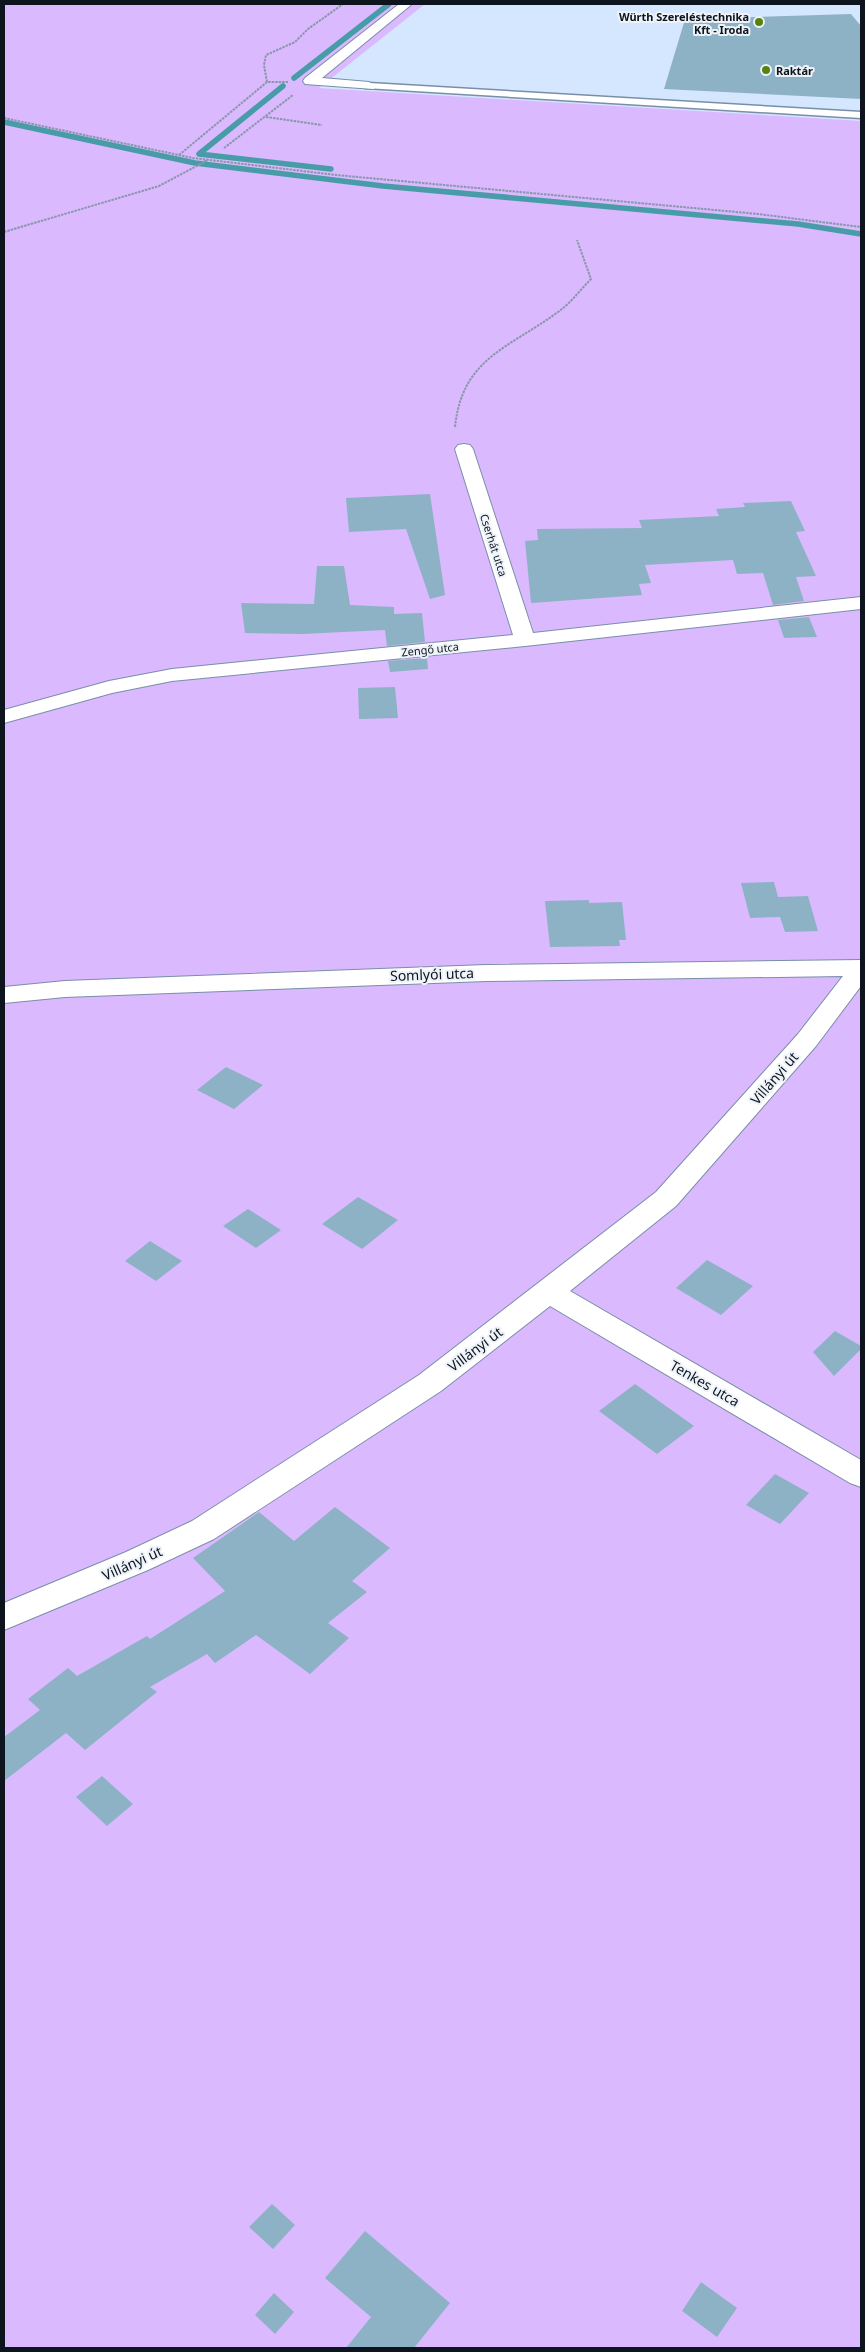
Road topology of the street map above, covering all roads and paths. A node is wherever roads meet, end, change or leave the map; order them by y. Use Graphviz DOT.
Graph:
graph roads {
  1 [pos="343,4"];
  2 [pos="406,4"];
  3 [pos="310,81"];
  4 [pos="268,82"];
  5 [pos="369,86"];
  6 [pos="861,115"];
  7 [pos="266,117"];
  8 [pos="4,118"];
  9 [pos="322,125"];
  10 [pos="224,148"];
  11 [pos="178,154"];
  12 [pos="209,160"];
  13 [pos="861,227"];
  14 [pos="4,232"];
  15 [pos="577,240"];
  16 [pos="464,450"];
  17 [pos="861,603"];
  18 [pos="524,640"];
  19 [pos="4,717"];
  20 [pos="861,969"];
  21 [pos="4,995"];
  22 [pos="549,1292"];
  23 [pos="861,1475"];
  24 [pos="4,1617"];
  1 -- 4 [label="path"];
  2 -- 3 [label="street"];
  3 -- 4 [label="path"];
  3 -- 5 [label="street"];
  3 -- 7 [label="path"];
  4 -- 11 [label="path"];
  5 -- 6 [label="lane"];
  7 -- 9 [label="path"];
  7 -- 10 [label="path"];
  8 -- 11 [label="path"];
  11 -- 12 [label="path"];
  12 -- 13 [label="path"];
  12 -- 14 [label="path"];
  15 -- 16 [label="path"];
  16 -- 18 [label="street, Cserhát utca"];
  17 -- 18 [label="street, Zengő utca"];
  18 -- 19 [label="street, Zengő utca"];
  20 -- 21 [label="street, Somlyói utca"];
  20 -- 22 [label="street, Villányi út"];
  22 -- 23 [label="street, Tenkes utca"];
  22 -- 24 [label="street, Villányi út"];
}
